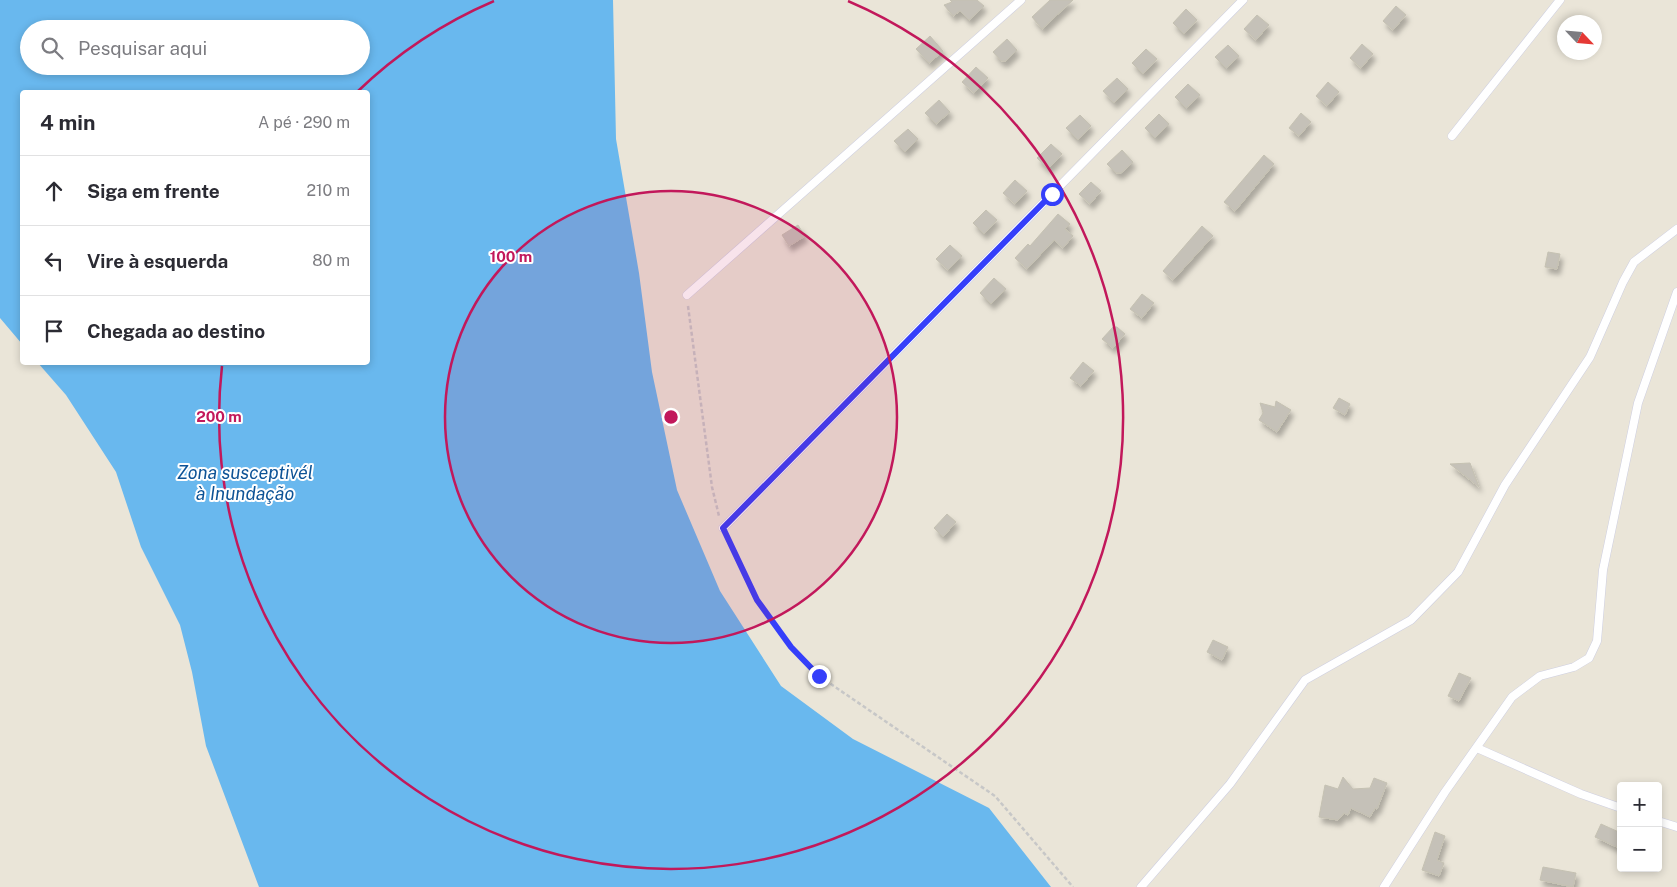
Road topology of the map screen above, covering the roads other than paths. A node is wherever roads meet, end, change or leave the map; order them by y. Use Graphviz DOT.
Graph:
graph roads {
  1 [pos="1021,0"];
  2 [pos="1242,0"];
  3 [pos="1560,0"];
  4 [pos="1452,136"];
  5 [pos="1677,229"];
  6 [pos="1677,292"];
  7 [pos="687,295"];
  8 [pos="723,528"];
  9 [pos="1476,748"];
  10 [pos="1617,807"];
  11 [pos="1662,822"];
  12 [pos="1677,827"];
  13 [pos="1141,887"];
  14 [pos="1384,887"];
  1 -- 7 [label="lane"];
  2 -- 8 [label="lane"];
  3 -- 4 [label="lane"];
  5 -- 13 [label="lane"];
  6 -- 9 [label="lane"];
  9 -- 10 [label="lane"];
  9 -- 14 [label="lane"];
  11 -- 12 [label="lane"];
}
